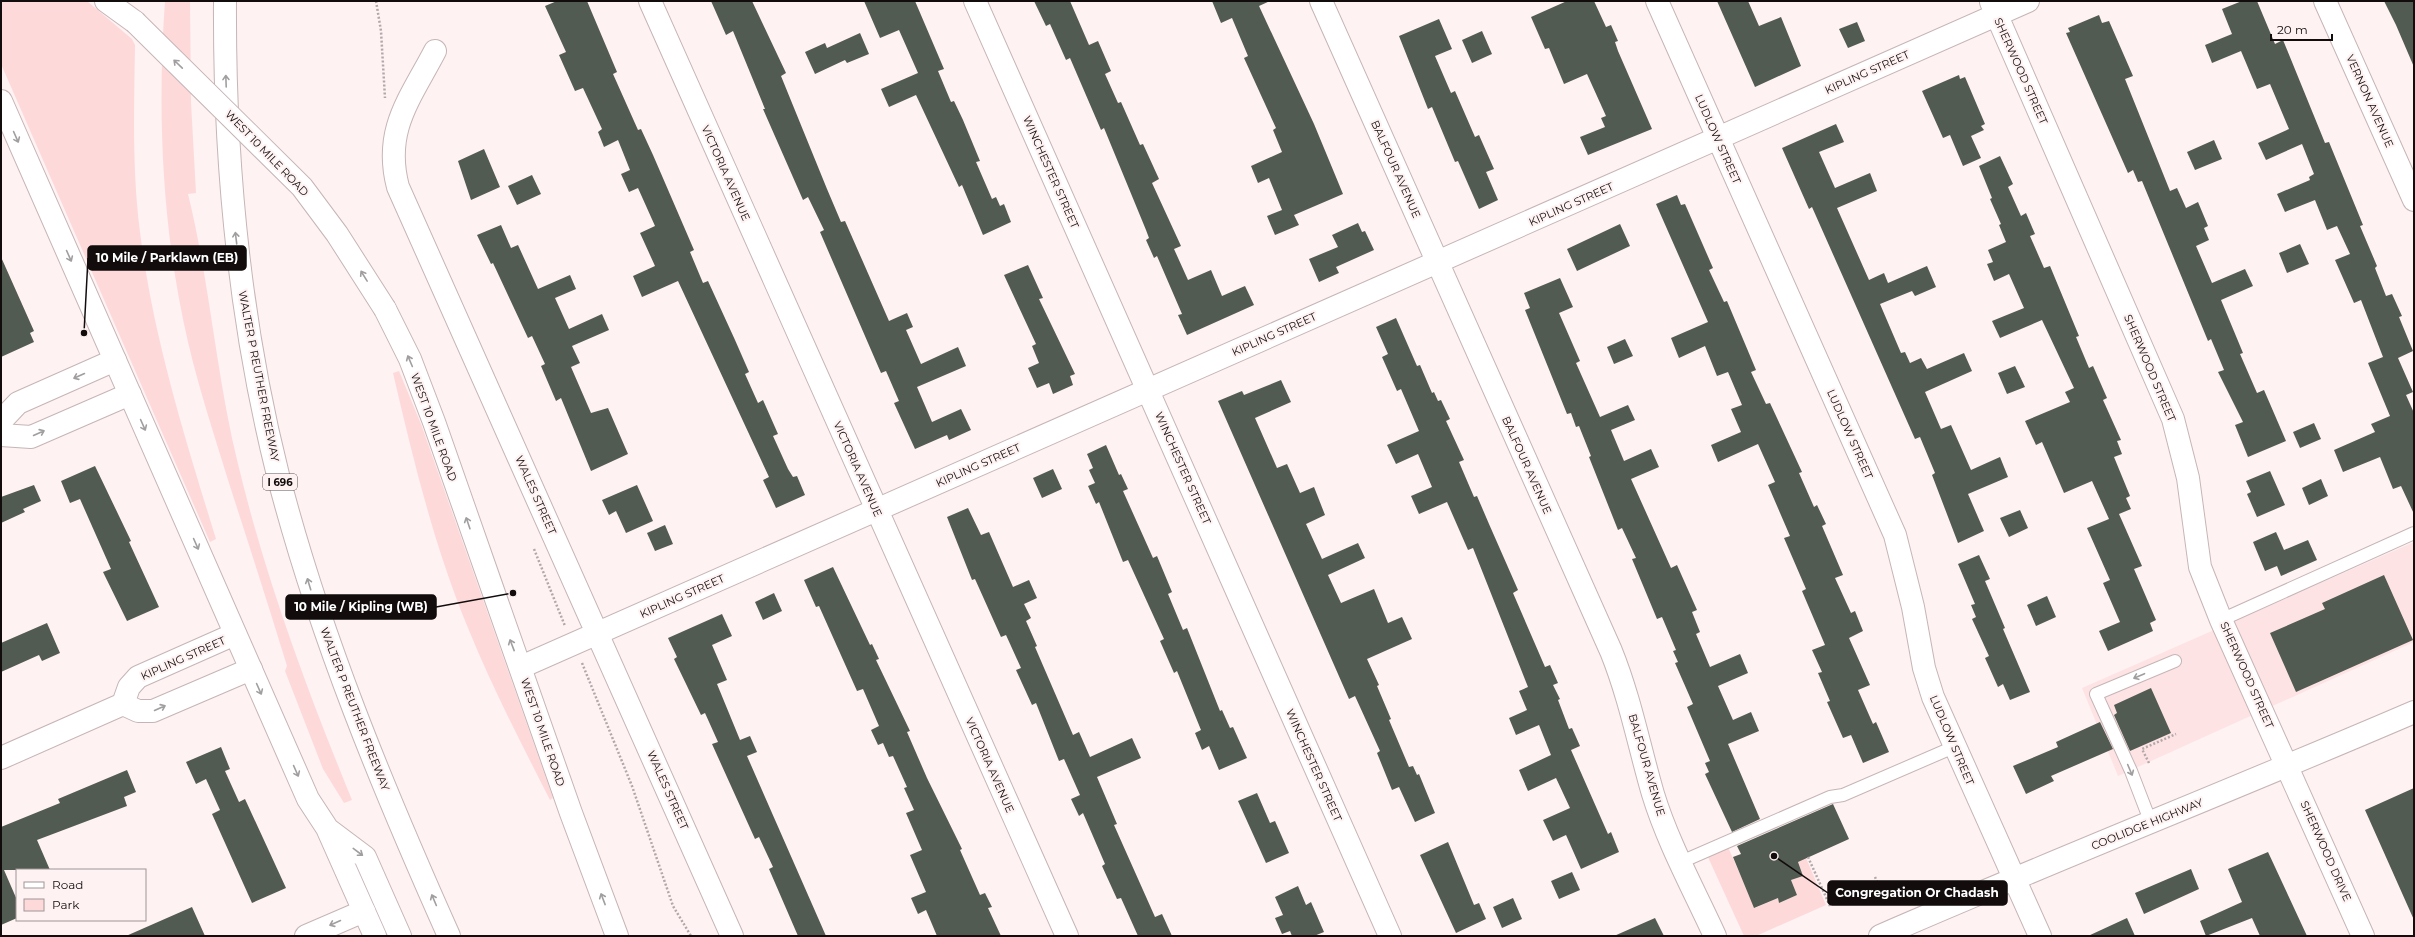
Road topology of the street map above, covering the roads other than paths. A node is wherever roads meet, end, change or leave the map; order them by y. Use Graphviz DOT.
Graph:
graph roads {
  1 [pos="106,1"];
  2 [pos="112,1"];
  3 [pos="225,1"];
  4 [pos="650,1"];
  5 [pos="975,1"];
  6 [pos="1321,1"];
  7 [pos="1657,1"];
  8 [pos="2028,1"];
  9 [pos="2325,1"];
  10 [pos="1994,8"];
  11 [pos="135,22"];
  12 [pos="435,51"];
  13 [pos="3,112"];
  14 [pos="1718,138"];
  15 [pos="2414,200"];
  16 [pos="1438,263"];
  17 [pos="115,360"];
  18 [pos="1148,390"];
  19 [pos="130,394"];
  20 [pos="1,421"];
  21 [pos="1,435"];
  22 [pos="876,509"];
  23 [pos="2414,533"];
  24 [pos="2221,620"];
  25 [pos="598,633"];
  26 [pos="235,634"];
  27 [pos="2175,661"];
  28 [pos="521,667"];
  29 [pos="251,669"];
  30 [pos="123,704"];
  31 [pos="2414,712"];
  32 [pos="1954,747"];
  33 [pos="1,758"];
  34 [pos="2288,766"];
  35 [pos="2151,823"];
  36 [pos="327,828"];
  37 [pos="1681,862"];
  38 [pos="2014,878"];
  39 [pos="364,911"];
  40 [pos="306,936"];
  41 [pos="375,936"];
  42 [pos="400,936"];
  43 [pos="449,936"];
  44 [pos="616,936"];
  45 [pos="732,936"];
  46 [pos="1067,936"];
  47 [pos="1390,936"];
  48 [pos="1715,936"];
  49 [pos="1880,936"];
  50 [pos="2040,936"];
  51 [pos="2363,936"];
  1 -- 11 [label="main road"];
  2 -- 11 [label="main road, WEST 10 MILE ROAD"];
  43 -- 3 [label="main road, WALTER P REUTHER FREEWAY / I 696, one-way"];
  4 -- 22 [label="main road, VICTORIA AVENUE"];
  5 -- 18 [label="main road, WINCHESTER STREET"];
  6 -- 16 [label="main road, BALFOUR AVENUE"];
  7 -- 14 [label="main road, LUDLOW STREET"];
  8 -- 10 [label="main road, KIPLING STREET"];
  9 -- 15 [label="main road, VERNON AVENUE"];
  10 -- 14 [label="main road, KIPLING STREET"];
  10 -- 24 [label="main road, SHERWOOD STREET"];
  28 -- 11 [label="main road, WEST 10 MILE ROAD, one-way, bridge"];
  12 -- 25 [label="main road, WALES STREET"];
  13 -- 17 [label="main road, one-way"];
  14 -- 16 [label="main road, KIPLING STREET"];
  14 -- 32 [label="main road, LUDLOW STREET"];
  16 -- 18 [label="main road, KIPLING STREET"];
  16 -- 37 [label="main road, BALFOUR AVENUE"];
  17 -- 19 [label="main road"];
  17 -- 20 [label="main road, one-way"];
  18 -- 22 [label="main road, KIPLING STREET"];
  18 -- 47 [label="main road, WINCHESTER STREET"];
  21 -- 19 [label="main road, one-way"];
  19 -- 26 [label="main road, one-way"];
  22 -- 25 [label="main road, KIPLING STREET"];
  22 -- 46 [label="main road, VICTORIA AVENUE"];
  23 -- 24 [label="lane"];
  24 -- 34 [label="main road, SHERWOOD STREET"];
  25 -- 28 [label="main road, KIPLING STREET"];
  25 -- 45 [label="main road, WALES STREET"];
  26 -- 29 [label="main road"];
  26 -- 30 [label="main road, KIPLING STREET"];
  27 -- 35 [label="lane, one-way"];
  44 -- 28 [label="main road, WEST 10 MILE ROAD, one-way"];
  30 -- 29 [label="main road, one-way"];
  29 -- 36 [label="main road, one-way"];
  30 -- 33 [label="main road"];
  31 -- 34 [label="main road, COOLIDGE HIGHWAY"];
  32 -- 37 [label="lane"];
  32 -- 38 [label="main road, LUDLOW STREET"];
  34 -- 35 [label="main road, COOLIDGE HIGHWAY"];
  34 -- 51 [label="main road, SHERWOOD DRIVE"];
  35 -- 38 [label="main road, COOLIDGE HIGHWAY"];
  36 -- 39 [label="main road"];
  36 -- 42 [label="main road, one-way"];
  37 -- 48 [label="main road, BALFOUR AVENUE"];
  38 -- 49 [label="main road, COOLIDGE HIGHWAY"];
  38 -- 50 [label="main road, LUDLOW STREET"];
  39 -- 40 [label="main road, one-way"];
  39 -- 41 [label="main road"];
}
